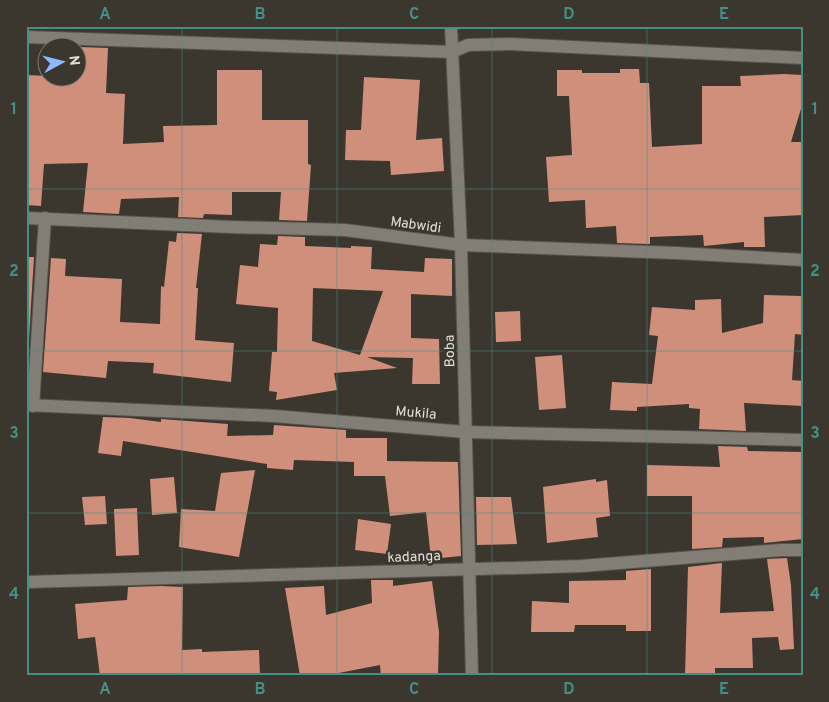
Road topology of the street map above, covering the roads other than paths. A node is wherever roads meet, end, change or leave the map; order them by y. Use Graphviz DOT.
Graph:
graph roads {
  1 [pos="451,26"];
  2 [pos="26,37"];
  3 [pos="452,52"];
  4 [pos="803,58"];
  5 [pos="26,218"];
  6 [pos="45,218"];
  7 [pos="462,245"];
  8 [pos="803,260"];
  9 [pos="30,405"];
  10 [pos="465,432"];
  11 [pos="803,440"];
  12 [pos="803,550"];
  13 [pos="470,569"];
  14 [pos="26,582"];
  15 [pos="472,676"];
  1 -- 3 [label="street, Boba"];
  2 -- 3 [label="street"];
  3 -- 4 [label="street"];
  3 -- 7 [label="street, Boba"];
  5 -- 6 [label="street, Mabwidi"];
  6 -- 7 [label="street, Mabwidi"];
  6 -- 9 [label="street"];
  7 -- 8 [label="street, Mabwidi"];
  7 -- 10 [label="street, Boba"];
  9 -- 10 [label="street, Mukila"];
  10 -- 11 [label="street, Mukila"];
  10 -- 13 [label="street, Boba"];
  12 -- 13 [label="street, kadanga"];
  13 -- 14 [label="street, kadanga"];
  13 -- 15 [label="street, Boba"];
}
